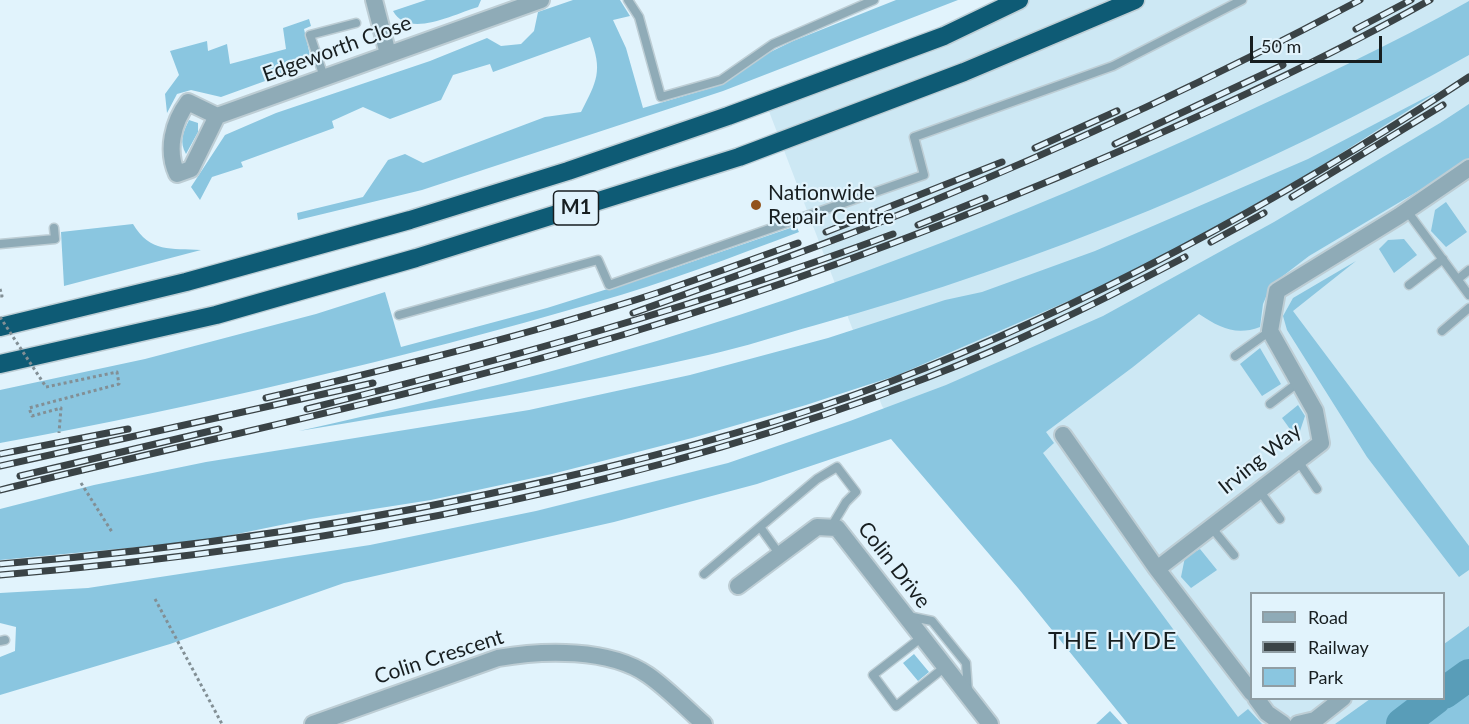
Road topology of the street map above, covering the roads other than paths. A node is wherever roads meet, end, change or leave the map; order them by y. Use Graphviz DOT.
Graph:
graph roads {
  1 [pos="374,0"];
  2 [pos="541,0"];
  3 [pos="628,0"];
  4 [pos="874,0"];
  5 [pos="1019,0"];
  6 [pos="1135,0"];
  7 [pos="1242,0"];
  8 [pos="356,23"];
  9 [pos="388,54"];
  10 [pos="324,77"];
  11 [pos="217,116"];
  12 [pos="1469,168"];
  13 [pos="1407,211"];
  14 [pos="54,228"];
  15 [pos="0,244"];
  16 [pos="1443,259"];
  17 [pos="1469,270"];
  18 [pos="1458,279"];
  19 [pos="1409,285"];
  20 [pos="1469,294"];
  21 [pos="1469,308"];
  22 [pos="399,315"];
  23 [pos="0,327"];
  24 [pos="1270,331"];
  25 [pos="1442,331"];
  26 [pos="1234,356"];
  27 [pos="0,364"];
  28 [pos="1299,382"];
  29 [pos="1270,404"];
  30 [pos="1063,435"];
  31 [pos="1298,461"];
  32 [pos="1317,489"];
  33 [pos="1259,490"];
  34 [pos="1280,519"];
  35 [pos="760,527"];
  36 [pos="831,527"];
  37 [pos="1212,527"];
  38 [pos="780,555"];
  39 [pos="1234,555"];
  40 [pos="1157,569"];
  41 [pos="704,574"];
  42 [pos="738,586"];
  43 [pos="905,615"];
  44 [pos="922,637"];
  45 [pos="945,667"];
  46 [pos="1250,692"];
  47 [pos="968,696"];
  48 [pos="1257,700"];
  49 [pos="1342,700"];
  50 [pos="313,724"];
  51 [pos="704,724"];
  52 [pos="990,724"];
  53 [pos="1283,724"];
  54 [pos="1298,724"];
  1 -- 9 [label="street"];
  2 -- 9 [label="street, Edgeworth Close"];
  3 -- 4 [label="lane"];
  5 -- 23 [label="highway, M1"];
  6 -- 27 [label="highway, M1"];
  7 -- 22 [label="lane"];
  8 -- 10 [label="lane"];
  9 -- 10 [label="street, Edgeworth Close"];
  10 -- 11 [label="street, Edgeworth Close"];
  12 -- 13 [label="street"];
  13 -- 16 [label="lane"];
  13 -- 24 [label="street"];
  14 -- 15 [label="lane"];
  16 -- 18 [label="lane"];
  16 -- 19 [label="lane"];
  17 -- 18 [label="lane"];
  18 -- 20 [label="lane"];
  21 -- 25 [label="lane"];
  24 -- 26 [label="lane"];
  24 -- 28 [label="street, Irving Way"];
  28 -- 29 [label="lane"];
  28 -- 31 [label="street, Irving Way"];
  30 -- 40 [label="street"];
  31 -- 32 [label="lane"];
  31 -- 33 [label="street, Irving Way"];
  33 -- 34 [label="lane"];
  33 -- 37 [label="street, Irving Way"];
  35 -- 36 [label="lane"];
  35 -- 38 [label="lane"];
  35 -- 41 [label="lane"];
  36 -- 38 [label="street, Colin Drive"];
  36 -- 43 [label="street, Colin Drive"];
  37 -- 39 [label="lane"];
  37 -- 40 [label="street, Irving Way"];
  38 -- 42 [label="street, Colin Drive"];
  40 -- 46 [label="street"];
  43 -- 44 [label="street, Colin Drive"];
  43 -- 47 [label="lane"];
  44 -- 45 [label="street, Colin Drive"];
  44 -- 45 [label="lane"];
  45 -- 47 [label="street, Colin Drive"];
  47 -- 52 [label="street, Colin Drive"];
  48 -- 53 [label="street"];
  49 -- 54 [label="street"];
  50 -- 51 [label="street, Colin Crescent"];
}
